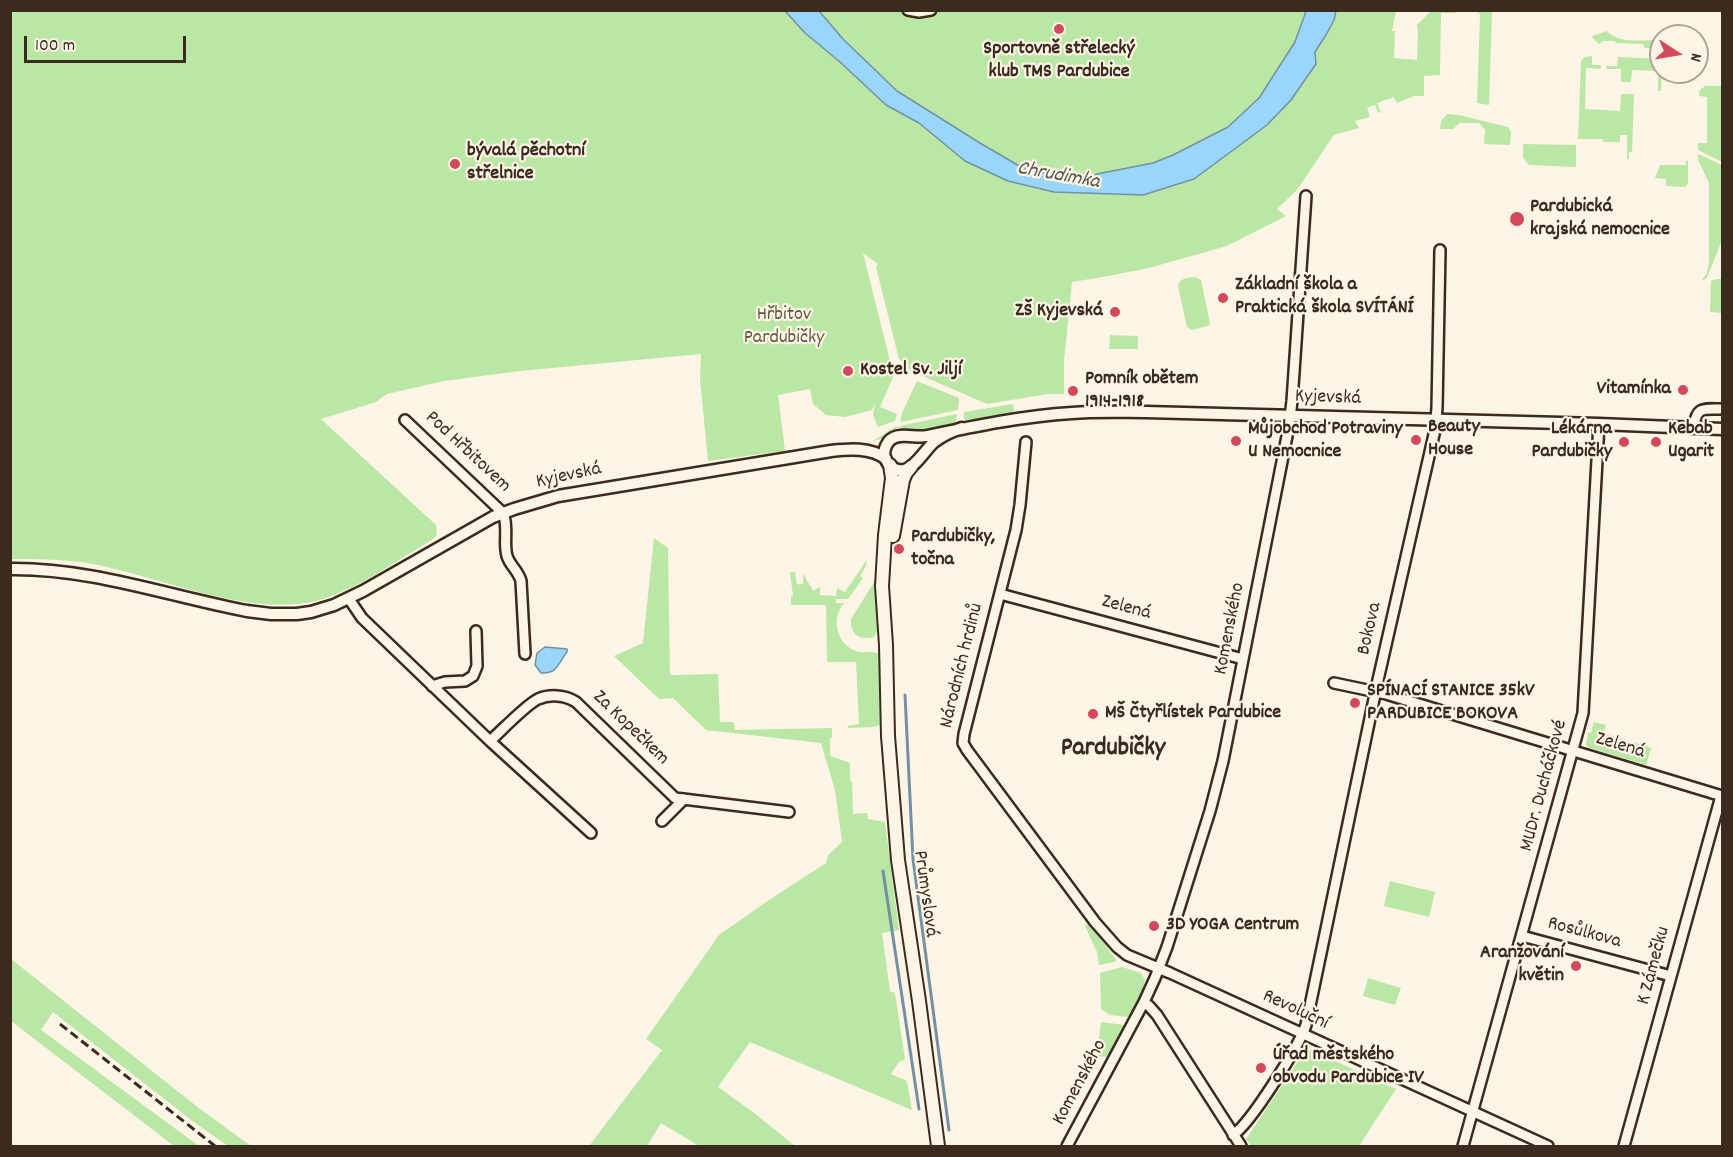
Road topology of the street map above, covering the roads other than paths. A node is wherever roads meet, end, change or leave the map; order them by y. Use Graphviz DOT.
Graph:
graph roads {
  1 [pos="908,10"];
  2 [pos="931,10"];
  3 [pos="1306,196"];
  4 [pos="1440,250"];
  5 [pos="1722,409"];
  6 [pos="1290,416"];
  7 [pos="405,420"];
  8 [pos="1437,420"];
  9 [pos="1599,424"];
  10 [pos="962,428"];
  11 [pos="1694,428"];
  12 [pos="1722,429"];
  13 [pos="906,436"];
  14 [pos="892,438"];
  15 [pos="1026,442"];
  16 [pos="818,453"];
  17 [pos="888,462"];
  18 [pos="914,464"];
  19 [pos="503,513"];
  20 [pos="10,569"];
  21 [pos="1000,594"];
  22 [pos="349,599"];
  23 [pos="476,631"];
  24 [pos="886,645"];
  25 [pos="525,654"];
  26 [pos="1243,659"];
  27 [pos="1334,683"];
  28 [pos="432,686"];
  29 [pos="1376,693"];
  30 [pos="490,741"];
  31 [pos="1574,752"];
  32 [pos="1722,796"];
  33 [pos="684,799"];
  34 [pos="789,812"];
  35 [pos="662,821"];
  36 [pos="591,833"];
  37 [pos="1522,936"];
  38 [pos="1159,968"];
  39 [pos="1671,976"];
  40 [pos="1144,1002"];
  41 [pos="1302,1035"];
  42 [pos="1472,1113"];
  43 [pos="1233,1135"];
  44 [pos="938,1146"];
  45 [pos="1067,1146"];
  46 [pos="1241,1146"];
  47 [pos="1463,1146"];
  48 [pos="1548,1146"];
  49 [pos="1624,1146"];
  1 -- 2 [label="street"];
  3 -- 6 [label="street, Komenského"];
  4 -- 8 [label="street, Bokova"];
  5 -- 11 [label="street"];
  6 -- 8 [label="street, Kyjevská"];
  6 -- 10 [label="street, Kyjevská"];
  6 -- 26 [label="street, Komenského"];
  7 -- 19 [label="street, Pod Hřbitovem"];
  8 -- 9 [label="street, Kyjevská"];
  8 -- 29 [label="street, Bokova"];
  9 -- 11 [label="street, Kyjevská"];
  9 -- 31 [label="street, MUDr. Ducháčkové"];
  10 -- 13 [label="street, Kyjevská"];
  10 -- 18 [label="street, Kyjevská"];
  11 -- 12 [label="street, Kyjevská"];
  13 -- 14 [label="street"];
  13 -- 18 [label="street"];
  14 -- 16 [label="street, Kyjevská"];
  14 -- 17 [label="street"];
  15 -- 21 [label="street, Národních hrdinů"];
  16 -- 17 [label="street, Kyjevská"];
  16 -- 19 [label="street, Kyjevská"];
  17 -- 18 [label="street"];
  17 -- 24 [label="main road, Průmyslová"];
  18 -- 24 [label="main road, Průmyslová"];
  19 -- 22 [label="street, Kyjevská"];
  19 -- 25 [label="street"];
  20 -- 22 [label="street, Kyjevská"];
  21 -- 26 [label="street, Zelená"];
  21 -- 38 [label="street, Národních hrdinů"];
  22 -- 28 [label="street"];
  23 -- 28 [label="street"];
  24 -- 44 [label="main road, Průmyslová"];
  26 -- 38 [label="street, Komenského"];
  27 -- 29 [label="street, Zelená"];
  28 -- 30 [label="street"];
  29 -- 31 [label="street, Zelená"];
  29 -- 41 [label="street, Bokova"];
  30 -- 33 [label="street, Za Kopečkem"];
  30 -- 36 [label="street"];
  31 -- 32 [label="street, Zelená"];
  31 -- 37 [label="street, MUDr. Ducháčkové"];
  32 -- 39 [label="street, K Zámečku"];
  33 -- 34 [label="street, Za Kopečkem"];
  33 -- 35 [label="street"];
  37 -- 39 [label="street, Rosůlkova"];
  37 -- 42 [label="street, MUDr. Ducháčkové"];
  38 -- 40 [label="street, Komenského"];
  38 -- 41 [label="street, Revoluční"];
  39 -- 49 [label="street, K Zámečku"];
  40 -- 43 [label="street"];
  40 -- 45 [label="street, Komenského"];
  41 -- 42 [label="street, Revoluční"];
  41 -- 43 [label="street, Bokova"];
  42 -- 47 [label="street, MUDr. Ducháčkové"];
  42 -- 48 [label="street, Revoluční"];
  43 -- 46 [label="street"];
}
